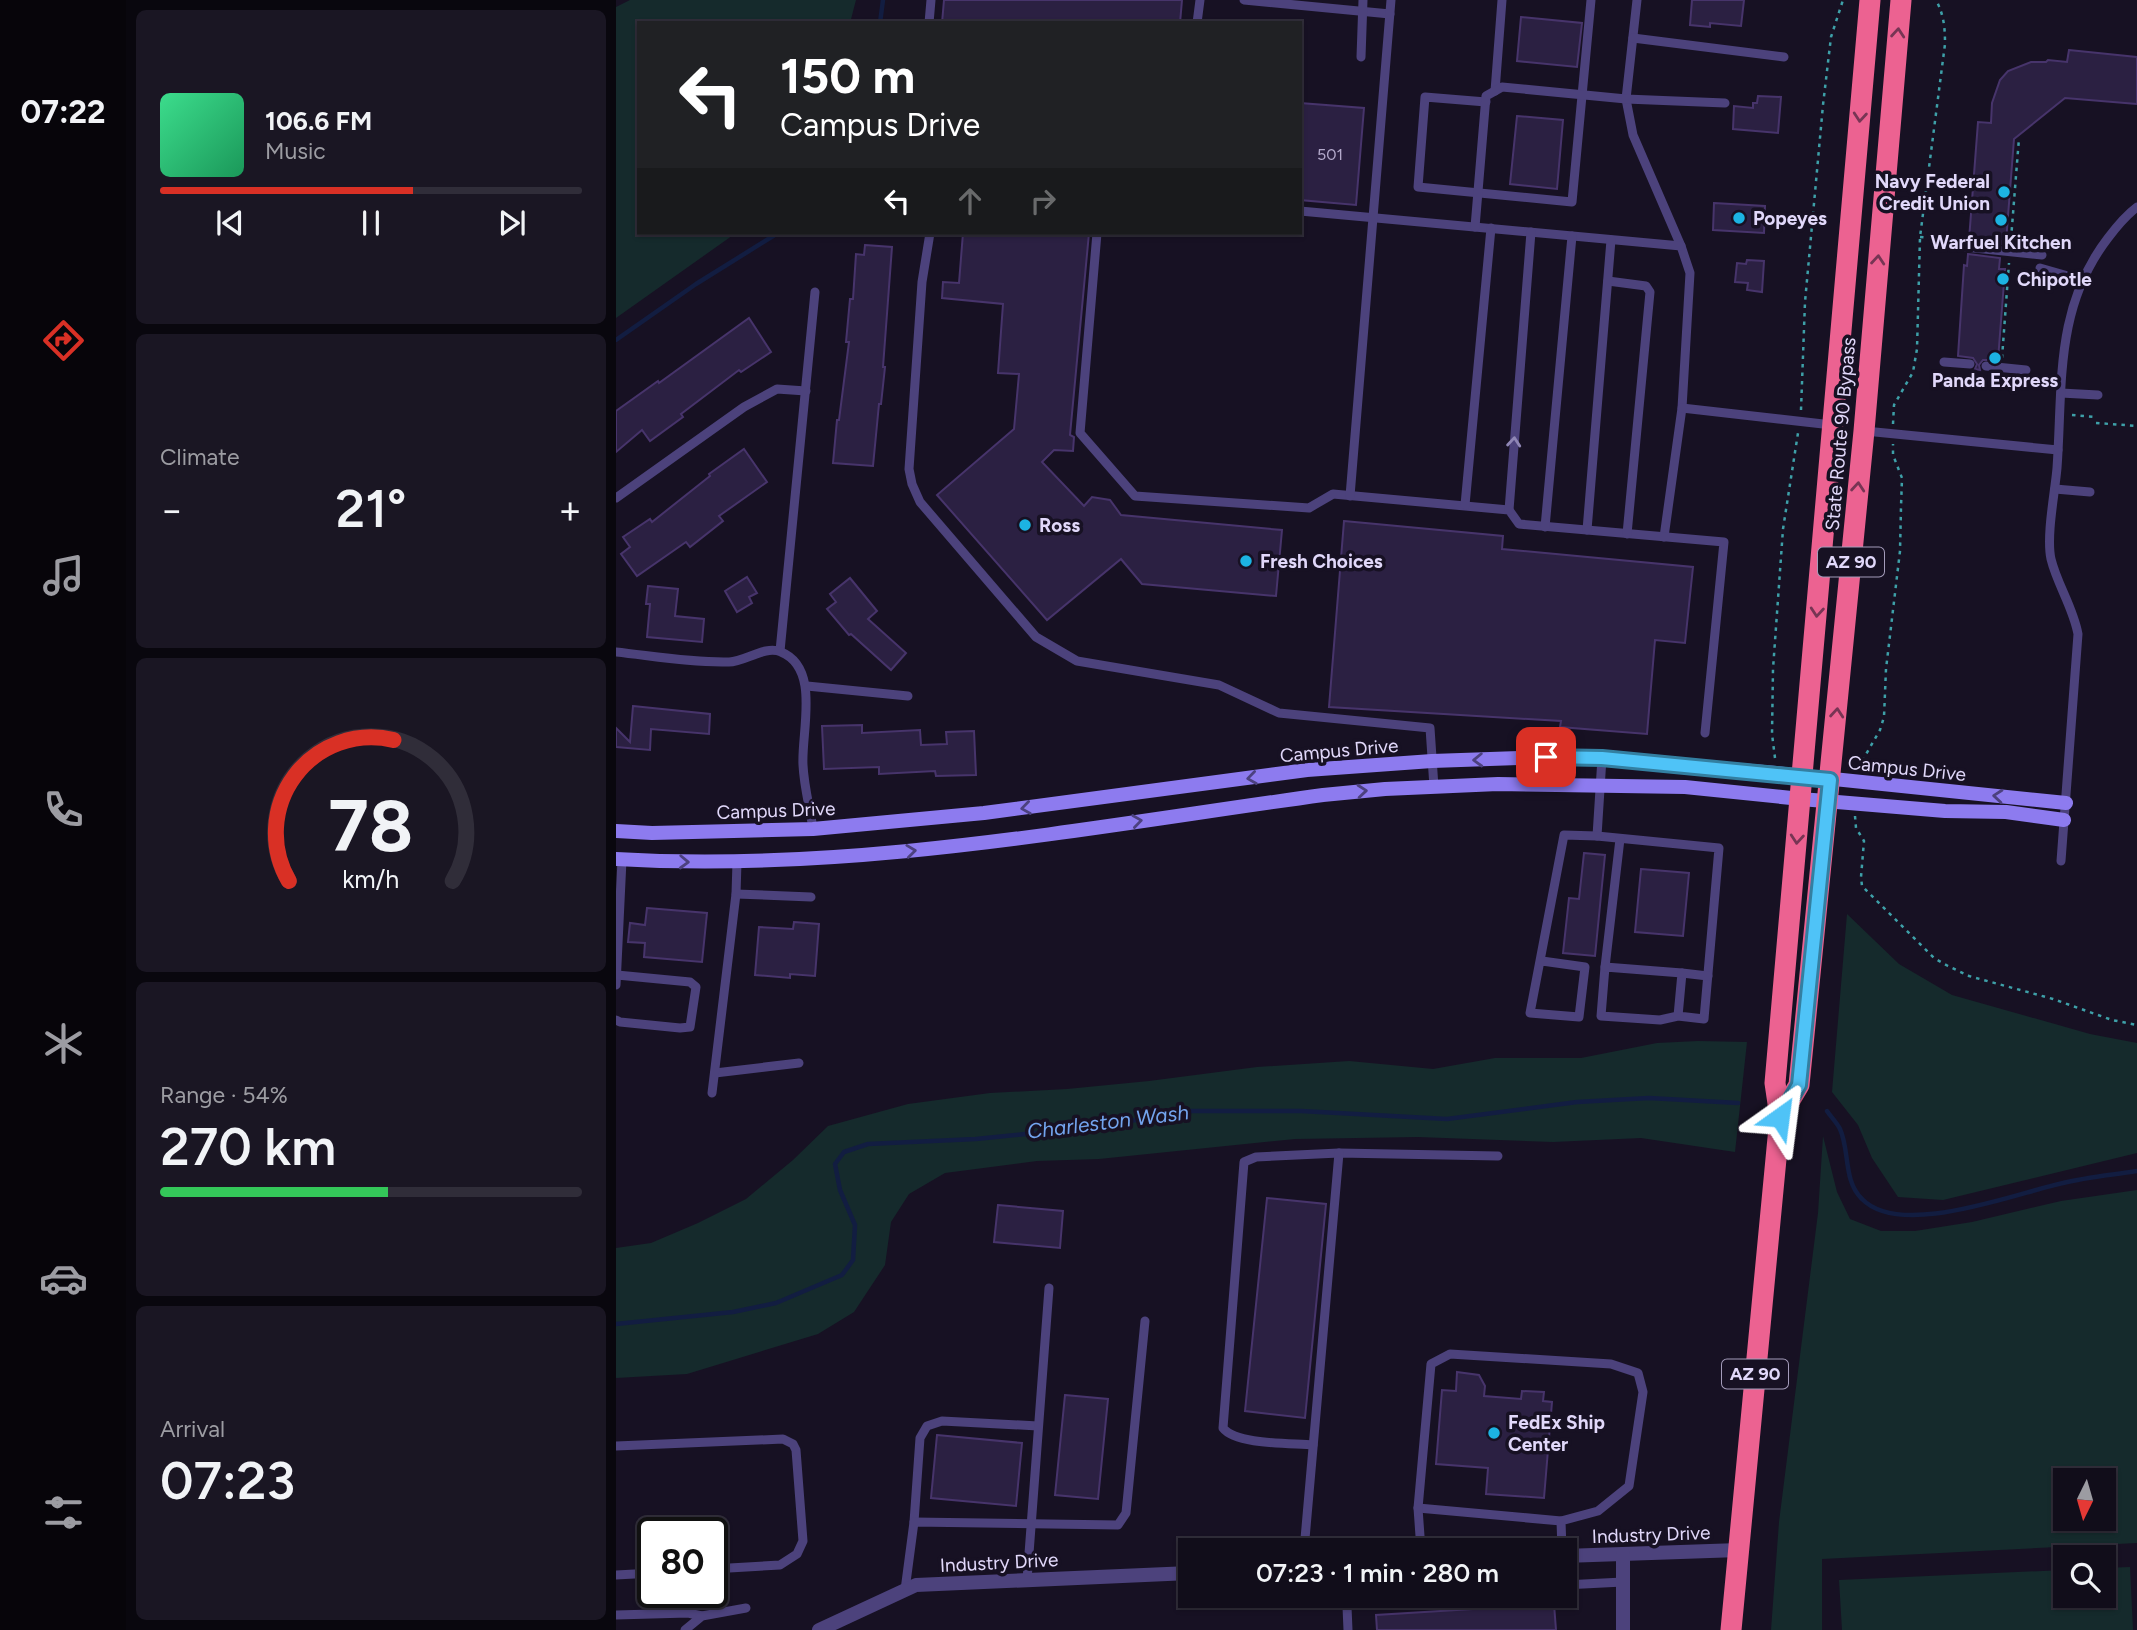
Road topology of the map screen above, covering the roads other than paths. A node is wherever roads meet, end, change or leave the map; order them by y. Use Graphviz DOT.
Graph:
graph roads {
  1 [pos="931,0"];
  2 [pos="1199,0"];
  3 [pos="1244,0"];
  4 [pos="1363,0"];
  5 [pos="1391,0"];
  6 [pos="1502,0"];
  7 [pos="1591,0"];
  8 [pos="1637,0"];
  9 [pos="1870,0"];
  10 [pos="1901,0"];
  11 [pos="1363,11"];
  12 [pos="1390,14"];
  13 [pos="929,21"];
  14 [pos="1197,21"];
  15 [pos="1633,38"];
  16 [pos="1361,57"];
  17 [pos="1784,57"];
  18 [pos="1495,91"];
  19 [pos="1581,95"];
  20 [pos="1626,99"];
  21 [pos="1486,102"];
  22 [pos="1726,103"];
  23 [pos="1478,195"];
  24 [pos="2137,207"];
  25 [pos="1302,211"];
  26 [pos="1374,218"];
  27 [pos="1475,227"];
  28 [pos="1490,228"];
  29 [pos="1531,232"];
  30 [pos="930,235"];
  31 [pos="1097,235"];
  32 [pos="1572,236"];
  33 [pos="1611,240"];
  34 [pos="1681,246"];
  35 [pos="1955,246"];
  36 [pos="2042,255"];
  37 [pos="2040,268"];
  38 [pos="2082,280"];
  39 [pos="1608,281"];
  40 [pos="815,292"];
  41 [pos="1944,362"];
  42 [pos="1970,364"];
  43 [pos="1986,366"];
  44 [pos="2026,370"];
  45 [pos="806,391"];
  46 [pos="2062,393"];
  47 [pos="2098,395"];
  48 [pos="1682,408"];
  49 [pos="1834,426"];
  50 [pos="1864,431"];
  51 [pos="2058,450"];
  52 [pos="2055,489"];
  53 [pos="2090,492"];
  54 [pos="1350,496"];
  55 [pos="616,498"];
  56 [pos="1465,505"];
  57 [pos="1509,510"];
  58 [pos="1545,527"];
  59 [pos="1587,530"];
  60 [pos="1627,534"];
  61 [pos="1664,537"];
  62 [pos="780,651"];
  63 [pos="616,652"];
  64 [pos="807,686"];
  65 [pos="908,696"];
  66 [pos="1705,733"];
  67 [pos="1602,758"];
  68 [pos="1432,761"];
  69 [pos="1803,777"];
  70 [pos="1600,784"];
  71 [pos="1434,787"];
  72 [pos="1830,791"];
  73 [pos="1801,799"];
  74 [pos="2066,803"];
  75 [pos="2064,820"];
  76 [pos="813,830"];
  77 [pos="616,831"];
  78 [pos="1597,836"];
  79 [pos="1620,839"];
  80 [pos="619,859"];
  81 [pos="2061,861"];
  82 [pos="737,862"];
  83 [pos="736,894"];
  84 [pos="811,897"];
  85 [pos="1542,961"];
  86 [pos="1605,967"];
  87 [pos="1682,973"];
  88 [pos="617,975"];
  89 [pos="1708,976"];
  90 [pos="616,985"];
  91 [pos="1678,1016"];
  92 [pos="616,1020"];
  93 [pos="799,1063"];
  94 [pos="715,1073"];
  95 [pos="712,1093"];
  96 [pos="1780,1117"];
  97 [pos="1339,1153"];
  98 [pos="1498,1156"];
  99 [pos="1049,1288"];
  100 [pos="1145,1321"];
  101 [pos="1038,1426"];
  102 [pos="1313,1445"];
  103 [pos="616,1446"];
  104 [pos="1418,1508"];
  105 [pos="1561,1521"];
  106 [pos="914,1522"];
  107 [pos="1030,1522"];
  108 [pos="1305,1538"];
  109 [pos="1420,1538"];
  110 [pos="1562,1538"];
  111 [pos="1739,1550"];
  112 [pos="1623,1554"];
  113 [pos="1577,1556"];
  114 [pos="728,1568"];
  115 [pos="637,1574"];
  116 [pos="1178,1574"];
  117 [pos="616,1575"];
  118 [pos="1027,1580"];
  119 [pos="1623,1582"];
  120 [pos="1577,1584"];
  121 [pos="905,1590"];
  122 [pos="746,1608"];
  123 [pos="1347,1608"];
  124 [pos="616,1615"];
  125 [pos="702,1616"];
  126 [pos="685,1630"];
  127 [pos="818,1630"];
  128 [pos="1348,1630"];
  129 [pos="1623,1630"];
  130 [pos="1731,1630"];
  1 -- 13 [label="lane"];
  2 -- 14 [label="lane"];
  3 -- 11 [label="lane"];
  4 -- 11 [label="lane"];
  5 -- 12 [label="lane"];
  6 -- 18 [label="lane"];
  7 -- 19 [label="lane"];
  8 -- 15 [label="lane"];
  9 -- 49 [label="highway, State Route 90 Bypass / AZ 90, one-way"];
  50 -- 10 [label="highway, State Route 90 Bypass / AZ 90, one-way"];
  11 -- 12 [label="lane"];
  11 -- 16 [label="lane"];
  12 -- 26 [label="lane"];
  15 -- 17 [label="lane"];
  15 -- 20 [label="lane"];
  18 -- 19 [label="lane"];
  18 -- 21 [label="lane"];
  19 -- 20 [label="lane"];
  19 -- 23 [label="lane"];
  20 -- 22 [label="lane"];
  20 -- 34 [label="lane"];
  21 -- 23 [label="lane"];
  21 -- 23 [label="lane"];
  23 -- 27 [label="lane"];
  24 -- 38 [label="lane"];
  25 -- 26 [label="lane"];
  26 -- 27 [label="lane"];
  26 -- 54 [label="lane"];
  27 -- 28 [label="lane"];
  28 -- 29 [label="lane"];
  28 -- 56 [label="lane"];
  29 -- 32 [label="lane"];
  57 -- 29 [label="lane, one-way"];
  30 -- 68 [label="lane"];
  31 -- 54 [label="lane"];
  32 -- 33 [label="lane"];
  32 -- 58 [label="lane"];
  33 -- 34 [label="lane"];
  33 -- 39 [label="lane"];
  34 -- 48 [label="lane"];
  35 -- 36 [label="lane"];
  37 -- 38 [label="lane"];
  38 -- 46 [label="lane"];
  39 -- 59 [label="lane"];
  39 -- 60 [label="lane"];
  40 -- 45 [label="lane"];
  41 -- 42 [label="lane"];
  43 -- 44 [label="lane"];
  45 -- 55 [label="lane"];
  45 -- 62 [label="lane"];
  46 -- 47 [label="lane"];
  46 -- 51 [label="lane"];
  48 -- 49 [label="lane"];
  48 -- 61 [label="lane"];
  49 -- 69 [label="highway, State Route 90 Bypass / AZ 90, one-way"];
  50 -- 51 [label="lane"];
  72 -- 50 [label="highway, State Route 90 Bypass / AZ 90, one-way"];
  51 -- 52 [label="lane"];
  52 -- 53 [label="lane"];
  52 -- 74 [label="lane"];
  54 -- 56 [label="lane"];
  56 -- 57 [label="lane"];
  57 -- 58 [label="lane"];
  58 -- 59 [label="lane"];
  59 -- 60 [label="lane"];
  60 -- 61 [label="lane"];
  61 -- 66 [label="lane"];
  62 -- 63 [label="lane"];
  62 -- 64 [label="lane"];
  64 -- 65 [label="lane"];
  64 -- 76 [label="lane"];
  67 -- 68 [label="street, Campus Drive, one-way"];
  67 -- 69 [label="street, Campus Drive"];
  67 -- 70 [label="lane"];
  68 -- 71 [label="lane"];
  68 -- 76 [label="street, Campus Drive, one-way"];
  69 -- 72 [label="street, Campus Drive"];
  69 -- 73 [label="highway, State Route 90 Bypass / AZ 90"];
  70 -- 71 [label="street, Campus Drive"];
  70 -- 73 [label="street, Campus Drive"];
  70 -- 78 [label="lane"];
  82 -- 71 [label="street, Campus Drive, one-way"];
  72 -- 73 [label="street, Campus Drive"];
  74 -- 72 [label="street, Campus Drive, one-way"];
  72 -- 75 [label="street, Campus Drive"];
  72 -- 96 [label="highway, State Route 90 Bypass / AZ 90"];
  73 -- 96 [label="highway, State Route 90 Bypass / AZ 90, one-way"];
  74 -- 75 [label="lane"];
  75 -- 81 [label="lane"];
  76 -- 77 [label="street, Campus Drive"];
  78 -- 79 [label="lane"];
  78 -- 85 [label="lane"];
  79 -- 86 [label="lane"];
  79 -- 89 [label="lane"];
  80 -- 82 [label="street, Campus Drive, one-way"];
  80 -- 88 [label="lane"];
  82 -- 83 [label="lane"];
  83 -- 84 [label="lane"];
  83 -- 94 [label="lane"];
  85 -- 85 [label="lane"];
  86 -- 87 [label="lane"];
  86 -- 91 [label="lane"];
  87 -- 89 [label="lane"];
  87 -- 91 [label="lane"];
  88 -- 90 [label="lane"];
  88 -- 92 [label="lane"];
  89 -- 91 [label="lane"];
  93 -- 94 [label="lane"];
  94 -- 95 [label="lane"];
  96 -- 111 [label="highway, State Route 90 Bypass / AZ 90"];
  97 -- 98 [label="lane"];
  97 -- 102 [label="lane"];
  97 -- 102 [label="lane"];
  99 -- 101 [label="lane"];
  100 -- 107 [label="lane"];
  101 -- 106 [label="lane"];
  101 -- 107 [label="lane"];
  102 -- 108 [label="lane"];
  103 -- 114 [label="lane"];
  104 -- 105 [label="lane"];
  104 -- 105 [label="lane"];
  104 -- 109 [label="lane"];
  105 -- 110 [label="lane"];
  106 -- 107 [label="lane"];
  106 -- 121 [label="lane"];
  107 -- 118 [label="lane"];
  111 -- 112 [label="street, Industry Drive"];
  111 -- 130 [label="highway, State Route 90 Bypass / AZ 90"];
  112 -- 113 [label="street, Industry Drive"];
  112 -- 119 [label="street"];
  115 -- 117 [label="lane"];
  116 -- 118 [label="street, Industry Drive"];
  118 -- 121 [label="street, Industry Drive"];
  119 -- 120 [label="lane"];
  119 -- 129 [label="street"];
  121 -- 127 [label="street, Industry Drive"];
  122 -- 125 [label="lane"];
  123 -- 128 [label="lane"];
  124 -- 125 [label="lane"];
  125 -- 126 [label="lane"];
}
